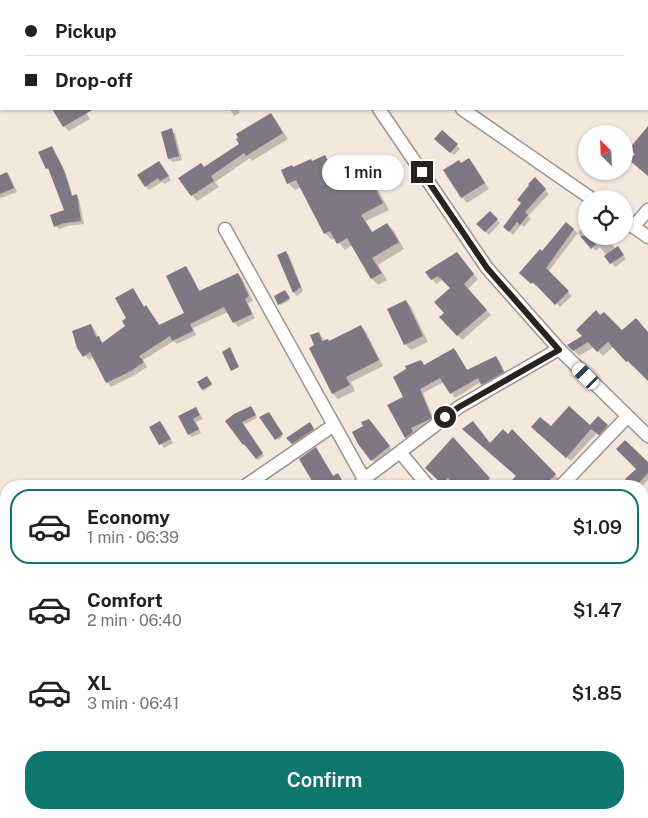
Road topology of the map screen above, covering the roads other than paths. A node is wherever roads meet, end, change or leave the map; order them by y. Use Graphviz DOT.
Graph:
graph roads {
  1 [pos="380,110"];
  2 [pos="463,110"];
  3 [pos="579,190"];
  4 [pos="648,210"];
  5 [pos="633,220"];
  6 [pos="633,227"];
  7 [pos="225,229"];
  8 [pos="648,237"];
  9 [pos="559,350"];
  10 [pos="627,417"];
  11 [pos="334,425"];
  12 [pos="648,436"];
  13 [pos="400,452"];
  14 [pos="254,480"];
  15 [pos="361,480"];
  16 [pos="366,480"];
  17 [pos="423,480"];
  18 [pos="567,480"];
  1 -- 9 [label="street"];
  2 -- 3 [label="street"];
  4 -- 5 [label="street"];
  6 -- 8 [label="street"];
  7 -- 11 [label="street"];
  9 -- 10 [label="street"];
  9 -- 13 [label="street"];
  10 -- 12 [label="street"];
  10 -- 18 [label="street"];
  11 -- 14 [label="street"];
  11 -- 15 [label="street"];
  13 -- 16 [label="street"];
  13 -- 17 [label="street"];
}
